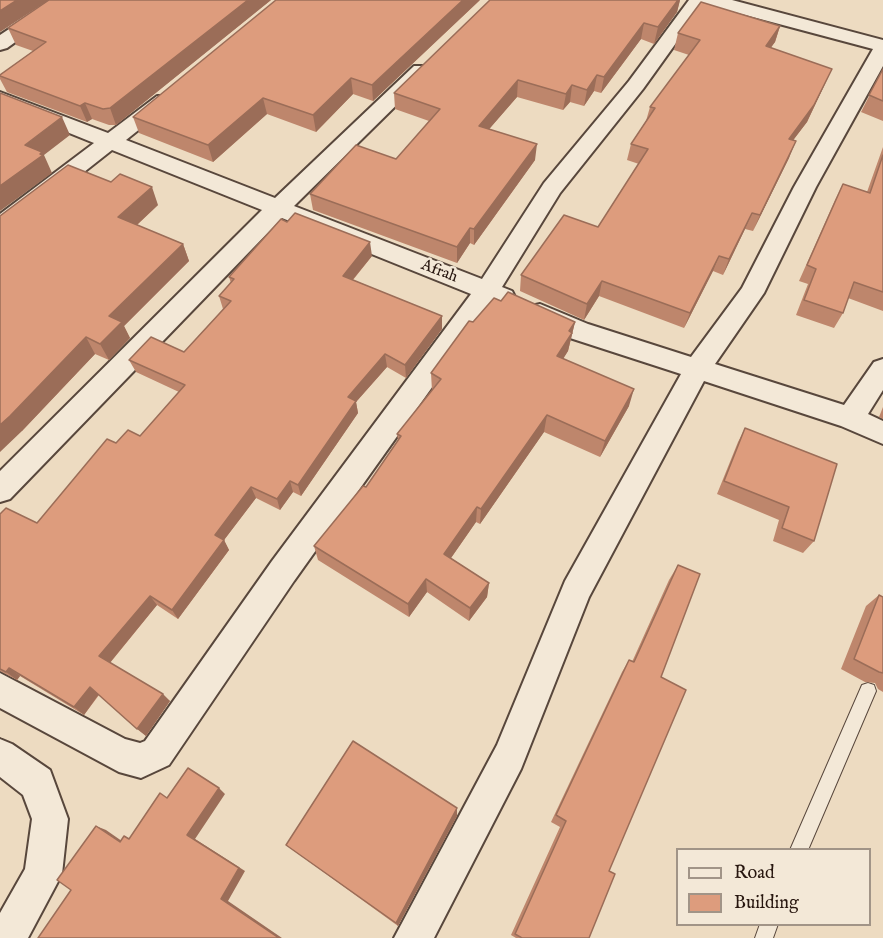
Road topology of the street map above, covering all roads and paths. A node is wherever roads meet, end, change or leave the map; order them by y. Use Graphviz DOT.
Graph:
graph roads {
  1 [pos="65,0"];
  2 [pos="698,0"];
  3 [pos="711,0"];
  4 [pos="0,44"];
  5 [pos="883,47"];
  6 [pos="433,58"];
  7 [pos="176,90"];
  8 [pos="0,98"];
  9 [pos="111,142"];
  10 [pos="278,208"];
  11 [pos="0,226"];
  12 [pos="488,290"];
  13 [pos="697,369"];
  14 [pos="883,369"];
  15 [pos="850,418"];
  16 [pos="883,433"];
  17 [pos="0,490"];
  18 [pos="0,690"];
  19 [pos="868,692"];
  20 [pos="0,756"];
  21 [pos="799,848"];
  22 [pos="7,938"];
  23 [pos="413,938"];
  1 -- 4 [label="street"];
  2 -- 12 [label="street"];
  3 -- 5 [label="street"];
  5 -- 13 [label="street"];
  6 -- 10 [label="street"];
  7 -- 9 [label="street"];
  8 -- 9 [label="street, Afrah"];
  9 -- 10 [label="street, Afrah"];
  9 -- 11 [label="street"];
  10 -- 12 [label="street, Afrah"];
  10 -- 17 [label="street"];
  12 -- 13 [label="street, Afrah"];
  12 -- 18 [label="street"];
  13 -- 15 [label="street, Afrah"];
  13 -- 23 [label="street"];
  14 -- 15 [label="street"];
  15 -- 16 [label="street, Afrah"];
  19 -- 21 [label="lane"];
  20 -- 22 [label="street"];
}
